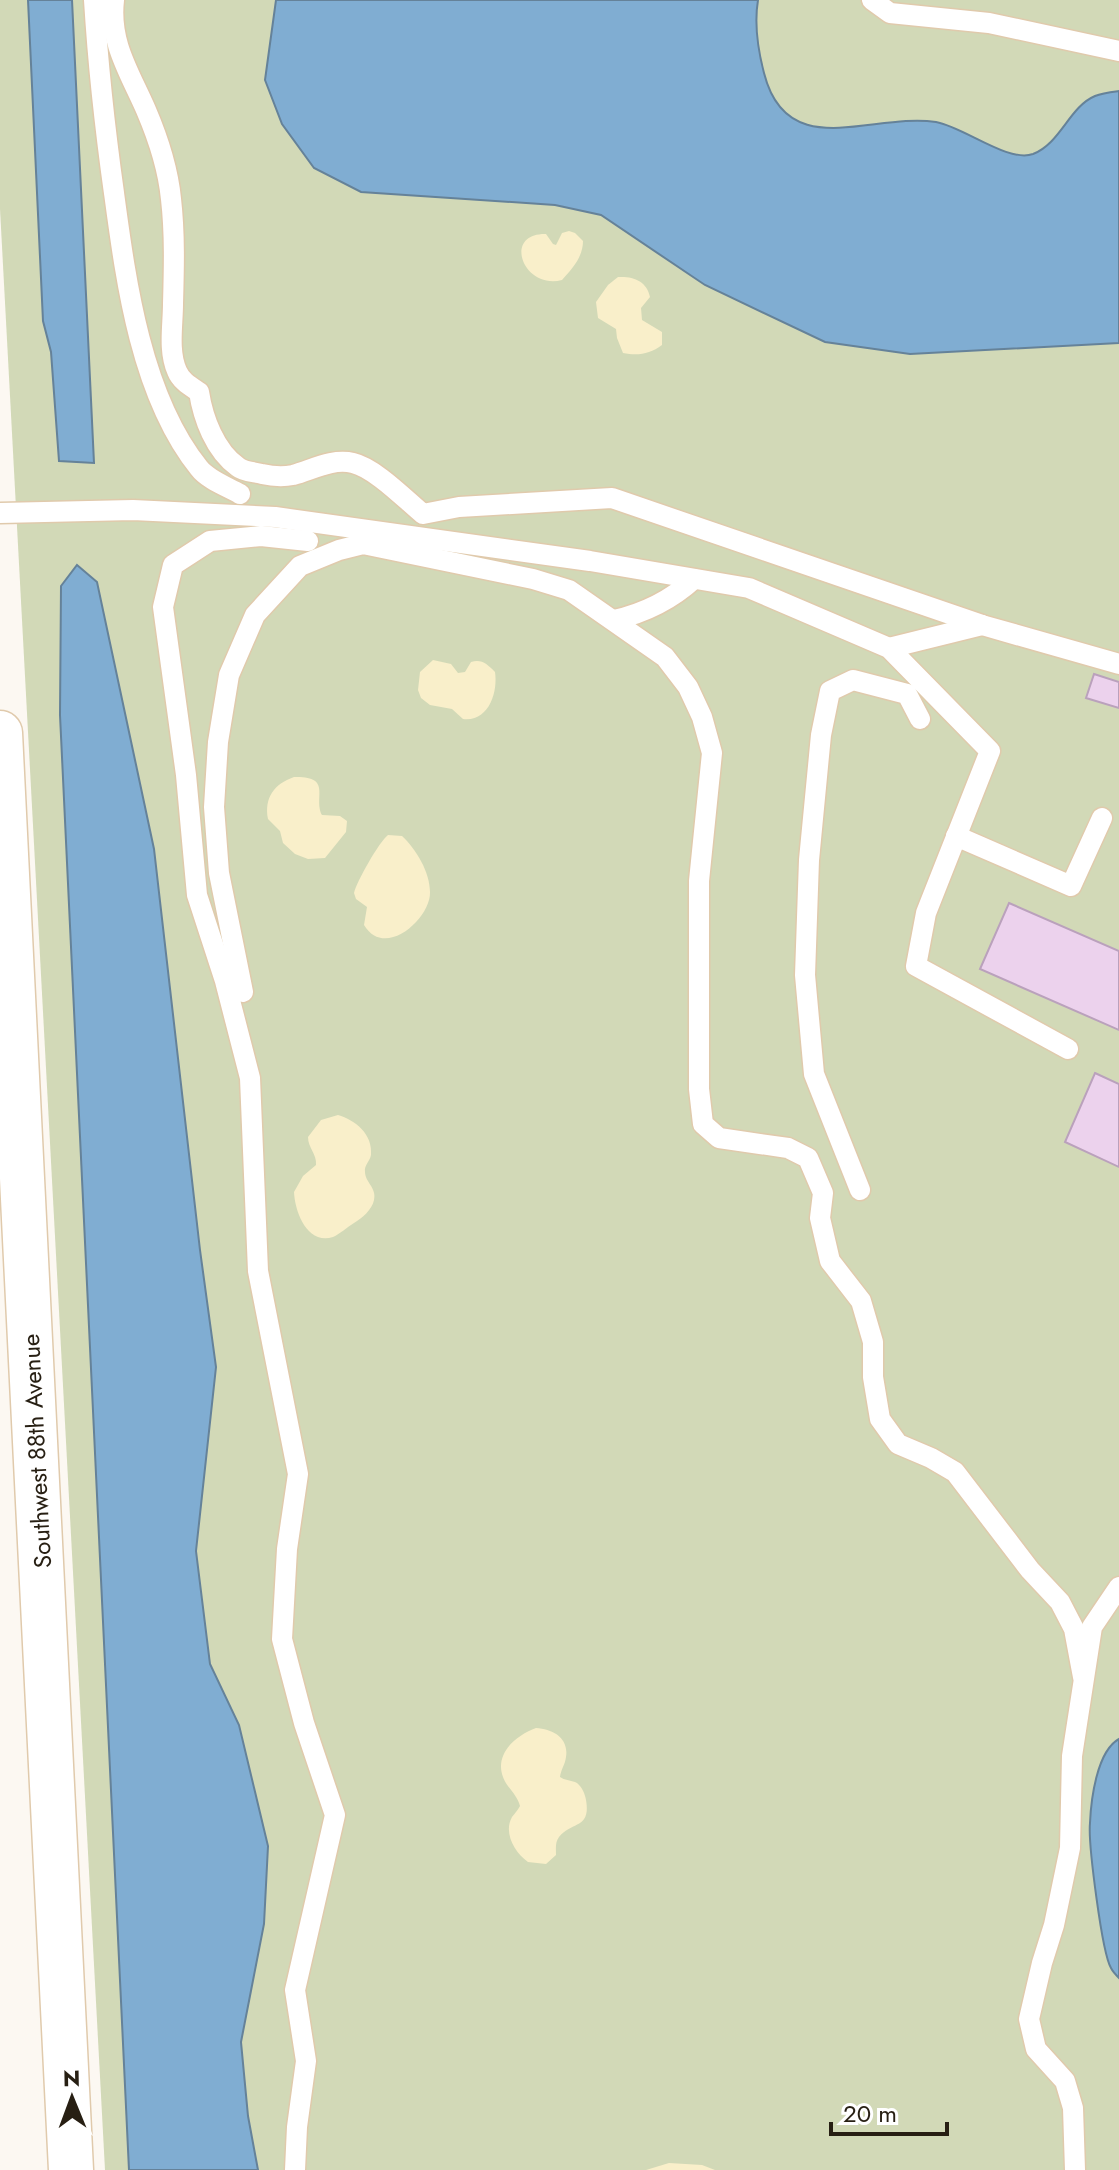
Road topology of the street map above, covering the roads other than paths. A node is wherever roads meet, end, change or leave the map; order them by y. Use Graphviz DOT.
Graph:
graph roads {
  1 [pos="94,0"];
  2 [pos="114,0"];
  3 [pos="872,0"];
  4 [pos="1119,51"];
  5 [pos="240,494"];
  6 [pos="0,513"];
  7 [pos="308,541"];
  8 [pos="694,579"];
  9 [pos="614,620"];
  10 [pos="982,625"];
  11 [pos="889,648"];
  12 [pos="1119,664"];
  13 [pos="920,719"];
  14 [pos="0,733"];
  15 [pos="1102,818"];
  16 [pos="956,836"];
  17 [pos="243,992"];
  18 [pos="1068,1049"];
  19 [pos="860,1190"];
  20 [pos="1119,1587"];
  21 [pos="1083,1677"];
  22 [pos="71,2170"];
  23 [pos="295,2170"];
  24 [pos="1075,2170"];
  1 -- 5 [label="lane"];
  2 -- 10 [label="lane"];
  3 -- 4 [label="lane"];
  6 -- 8 [label="lane"];
  7 -- 23 [label="lane"];
  8 -- 9 [label="lane"];
  8 -- 11 [label="lane"];
  9 -- 17 [label="lane"];
  9 -- 21 [label="lane"];
  10 -- 11 [label="lane"];
  10 -- 12 [label="lane"];
  11 -- 16 [label="lane"];
  13 -- 19 [label="lane"];
  14 -- 22 [label="main road, Southwest 88th Avenue"];
  15 -- 16 [label="lane"];
  16 -- 18 [label="lane"];
  20 -- 21 [label="lane"];
  21 -- 24 [label="lane"];
}
